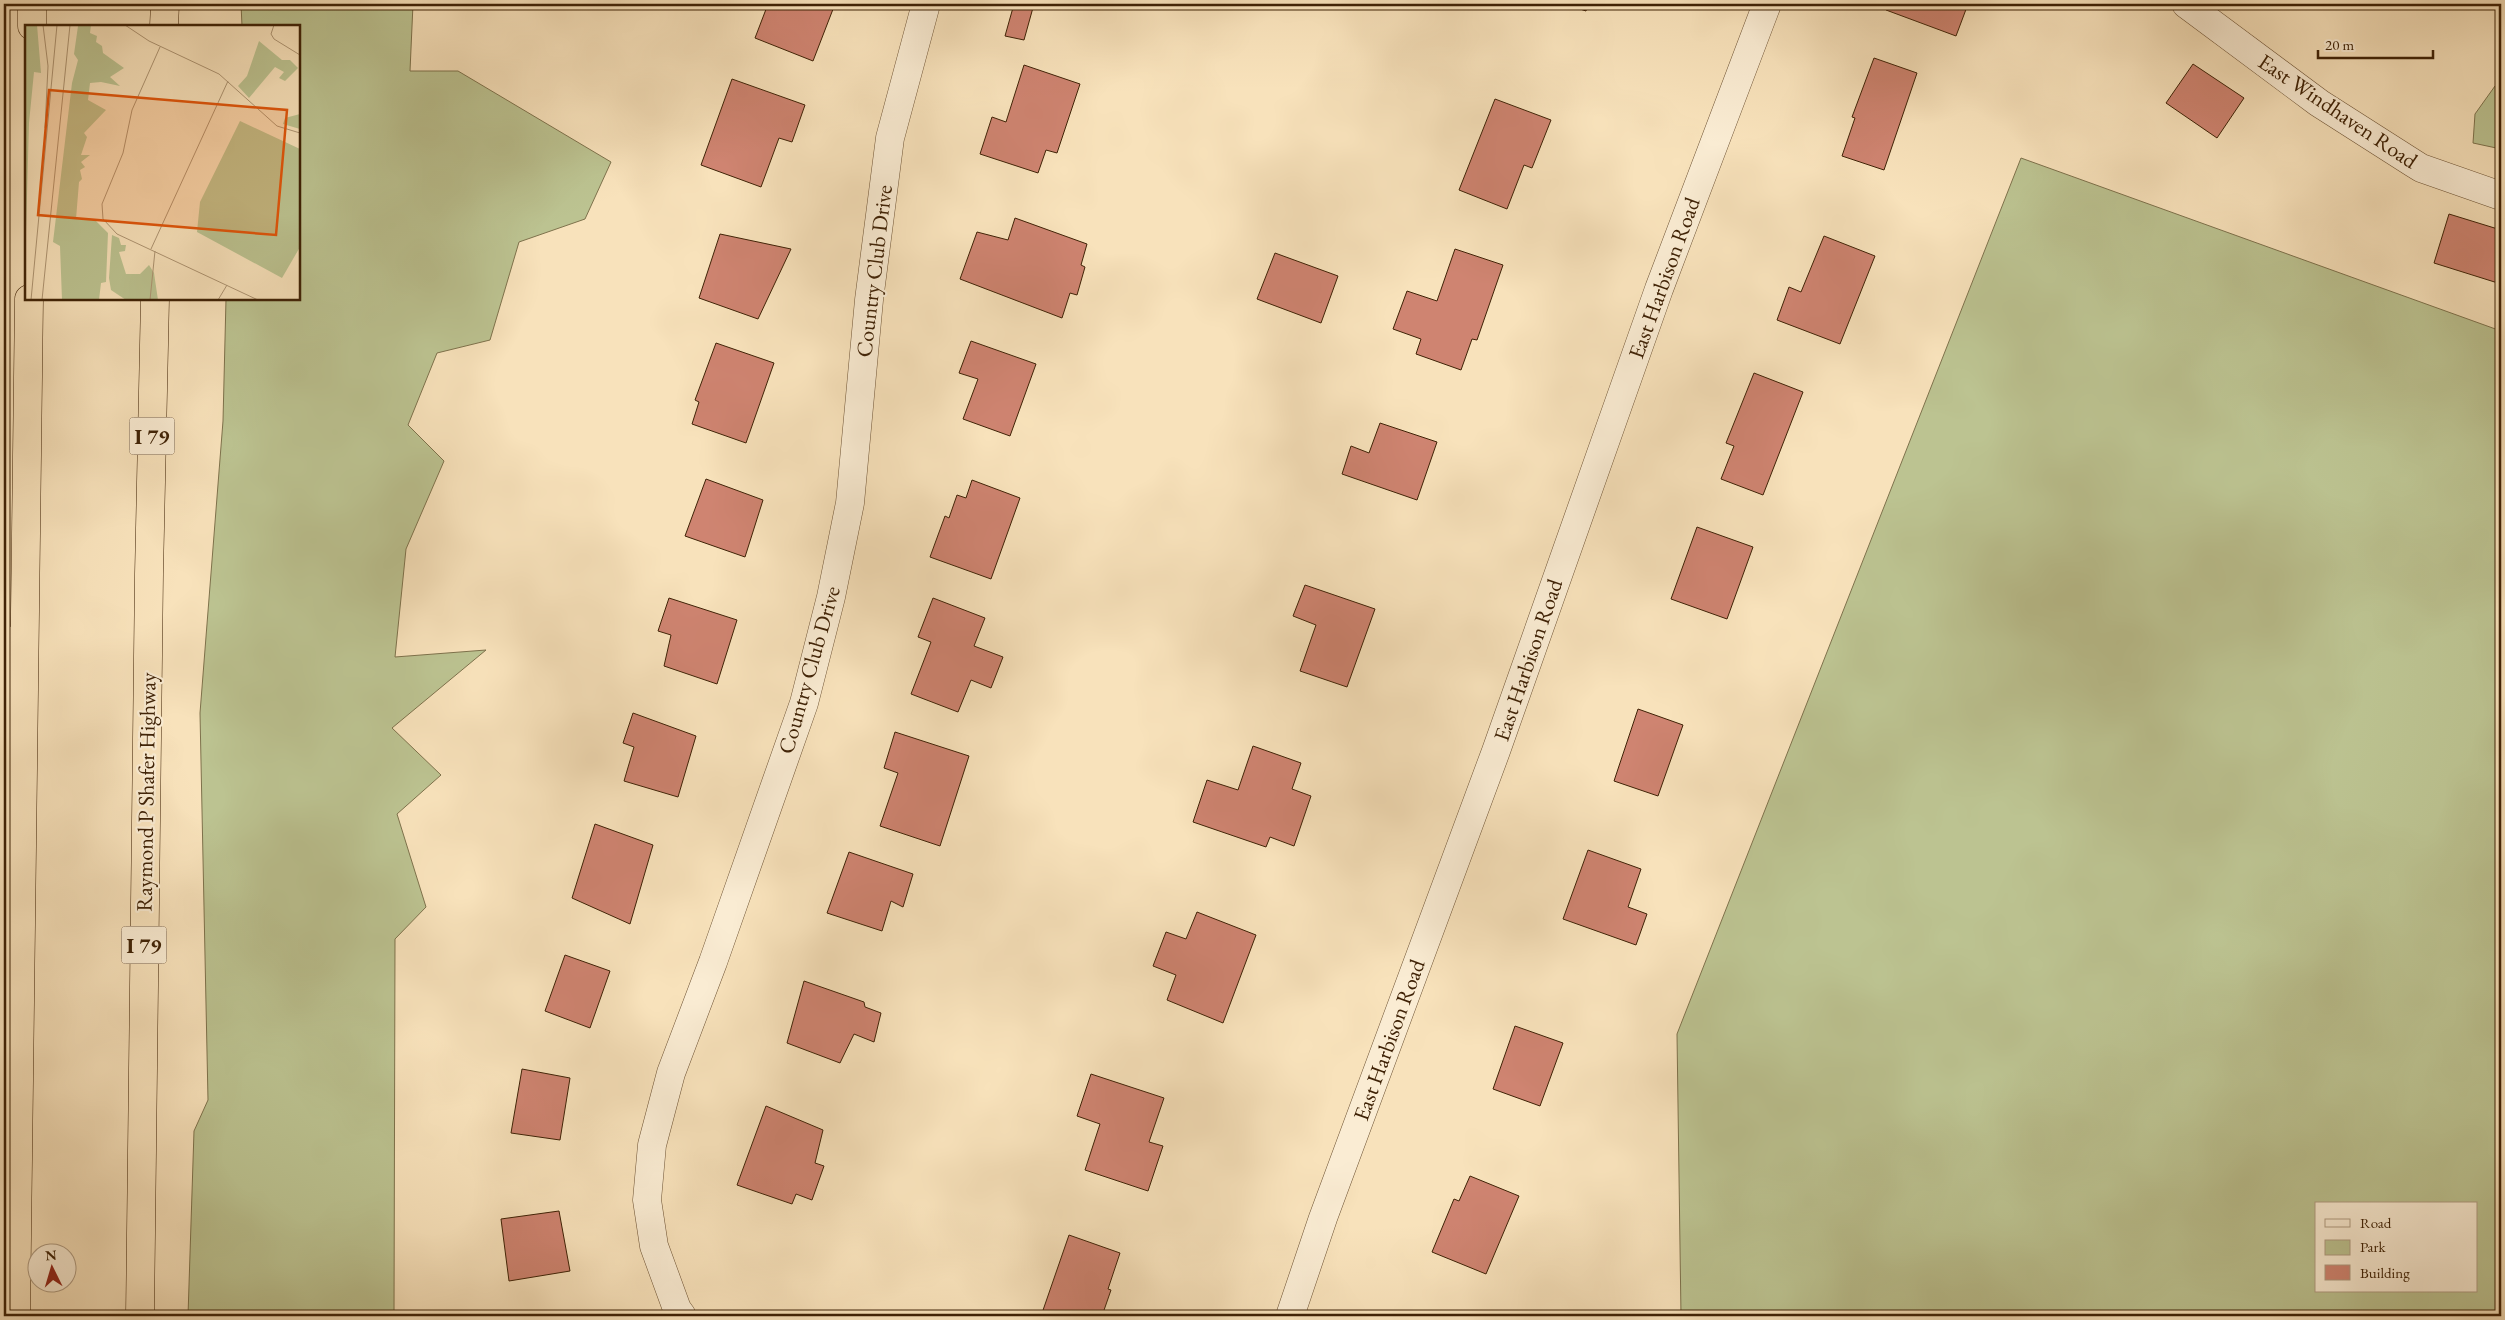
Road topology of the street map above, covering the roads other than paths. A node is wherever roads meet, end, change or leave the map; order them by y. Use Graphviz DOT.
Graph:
graph roads {
  1 [pos="32,4"];
  2 [pos="160,4"];
  3 [pos="165,4"];
  4 [pos="926,4"];
  5 [pos="1767,4"];
  6 [pos="2186,4"];
  7 [pos="32,25"];
  8 [pos="162,25"];
  9 [pos="162,25"];
  10 [pos="2501,196"];
  11 [pos="29,300"];
  12 [pos="155,300"];
  13 [pos="4,639"];
  14 [pos="20,953"];
  15 [pos="16,1316"];
  16 [pos="140,1316"];
  17 [pos="682,1316"];
  18 [pos="1290,1316"];
  1 -- 7 [label="highway"];
  2 -- 8 [label="highway"];
  3 -- 9 [label="highway"];
  4 -- 17 [label="street, Country Club Drive"];
  5 -- 18 [label="street, East Harbison Road"];
  6 -- 10 [label="street, East Windhaven Road"];
  11 -- 14 [label="highway"];
  12 -- 16 [label="highway, Raymond P Shafer Highway / I 79"];
  13 -- 14 [label="highway"];
  14 -- 15 [label="highway"];
}
